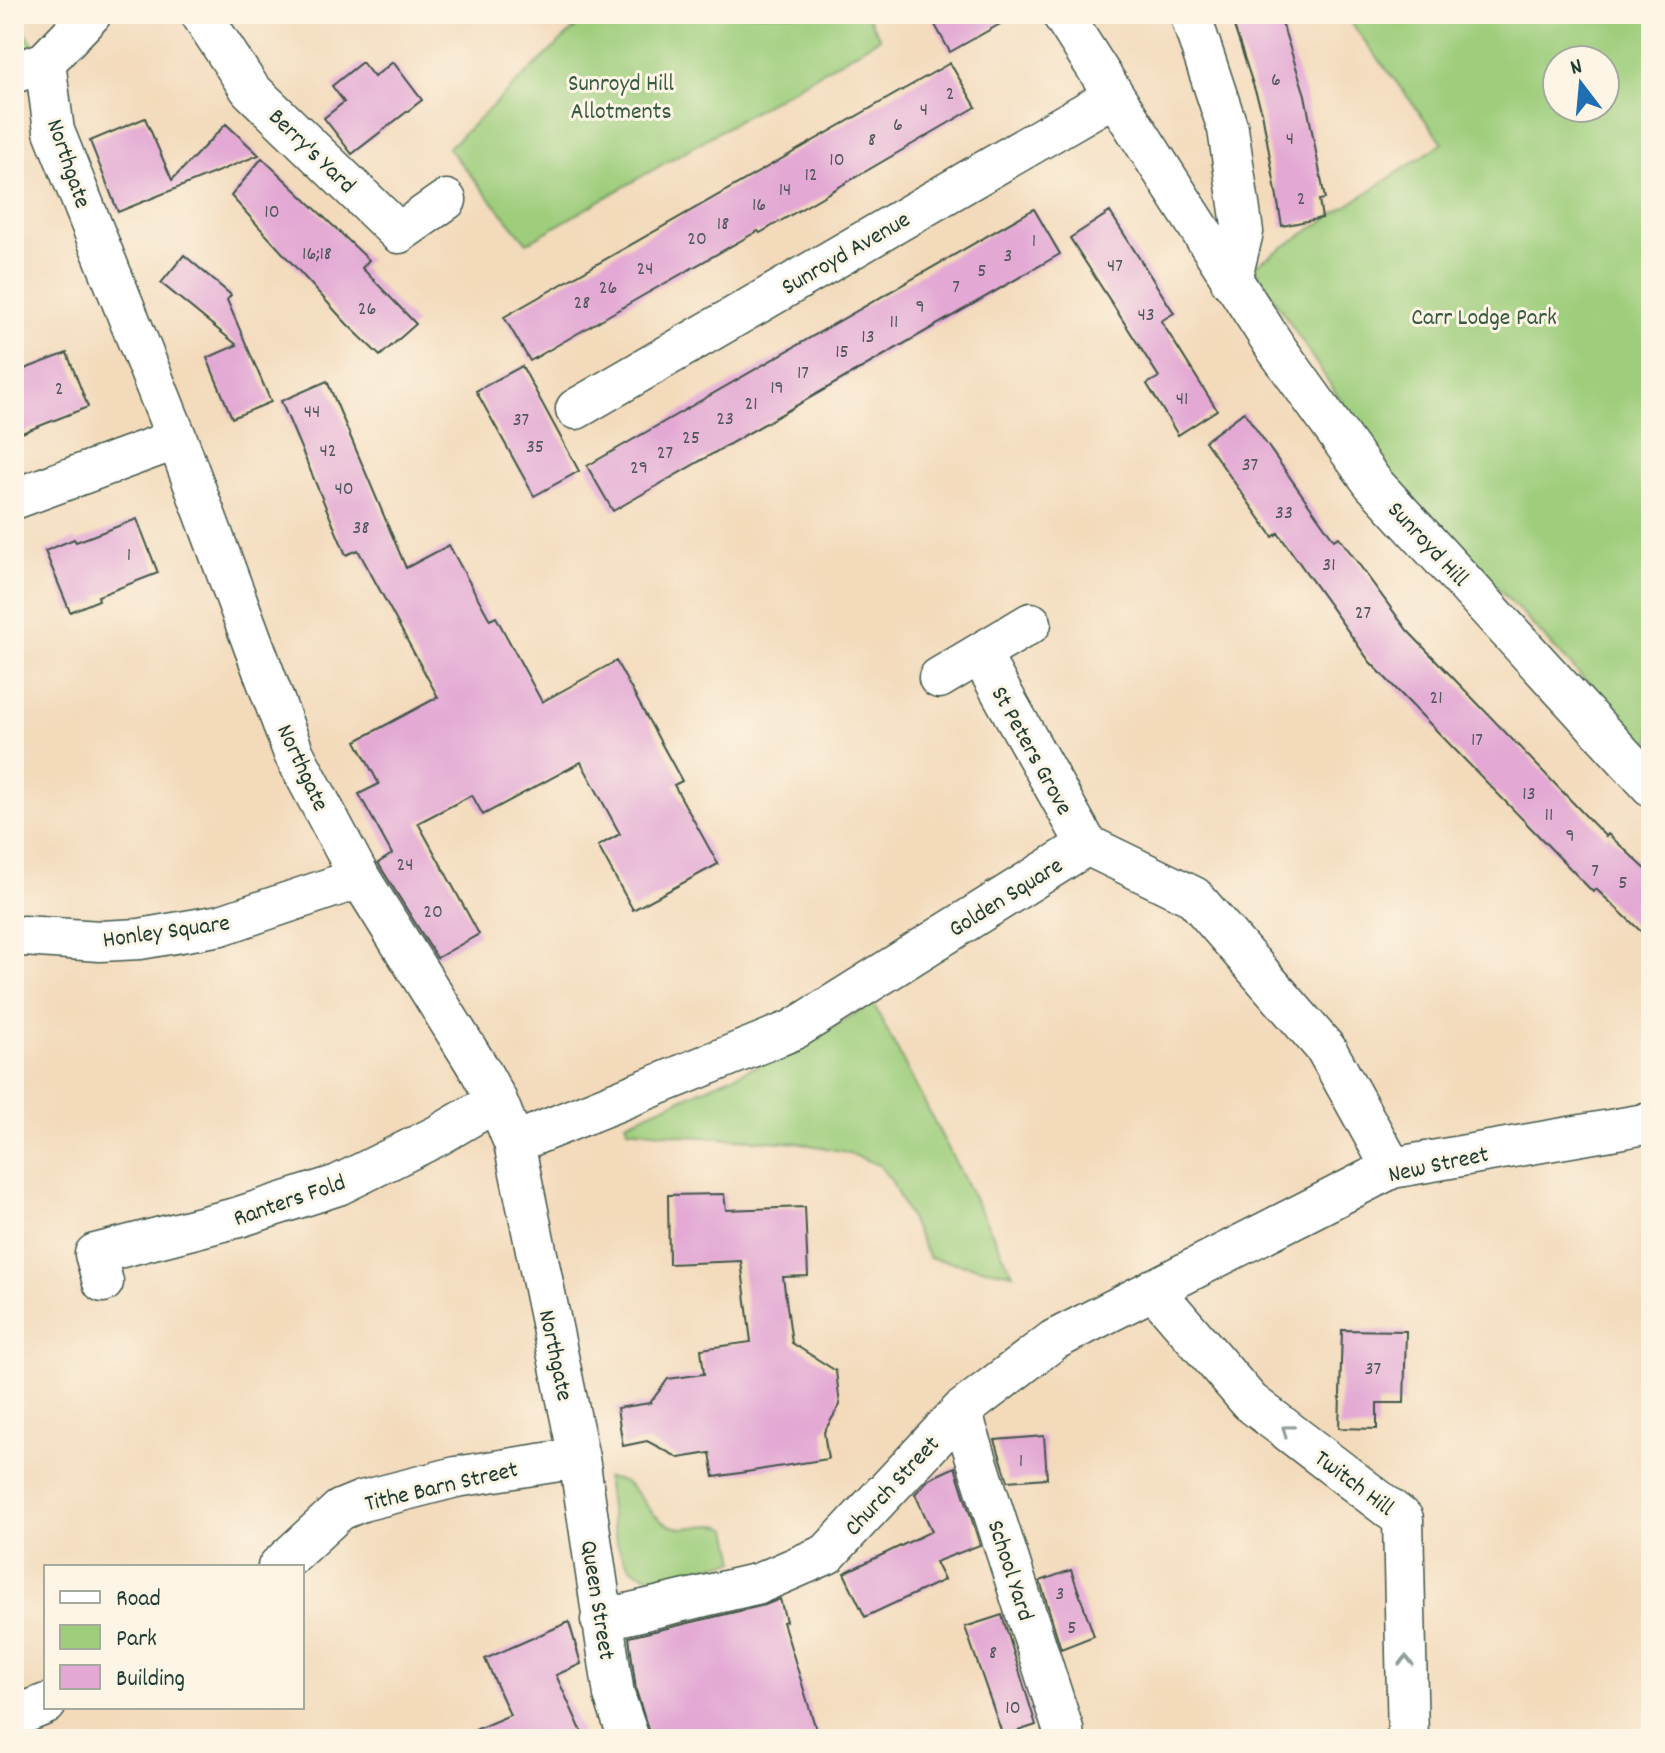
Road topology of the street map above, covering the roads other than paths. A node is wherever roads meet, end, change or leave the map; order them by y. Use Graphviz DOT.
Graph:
graph roads {
  1 [pos="91,14"];
  2 [pos="201,14"];
  3 [pos="1062,14"];
  4 [pos="1190,14"];
  5 [pos="30,67"];
  6 [pos="1114,96"];
  7 [pos="446,200"];
  8 [pos="1231,281"];
  9 [pos="576,409"];
  10 [pos="177,439"];
  11 [pos="14,499"];
  12 [pos="1031,623"];
  13 [pos="980,654"];
  14 [pos="939,678"];
  15 [pos="1651,786"];
  16 [pos="1087,845"];
  17 [pos="360,878"];
  18 [pos="14,938"];
  19 [pos="497,1101"];
  20 [pos="1651,1123"];
  21 [pos="514,1143"];
  22 [pos="1392,1168"];
  23 [pos="103,1282"];
  24 [pos="1153,1289"];
  25 [pos="961,1411"];
  26 [pos="579,1458"];
  27 [pos="280,1565"];
  28 [pos="601,1620"];
  29 [pos="44,1705"];
  30 [pos="14,1717"];
  31 [pos="1063,1734"];
  32 [pos="629,1739"];
  33 [pos="1408,1739"];
  1 -- 5 [label="street"];
  2 -- 7 [label="street, Berry's Yard"];
  3 -- 6 [label="street, Sunroyd Hill"];
  4 -- 8 [label="street"];
  5 -- 10 [label="street, Northgate"];
  6 -- 8 [label="street, Sunroyd Hill"];
  6 -- 9 [label="street, Sunroyd Avenue"];
  8 -- 15 [label="street, Sunroyd Hill"];
  10 -- 11 [label="street"];
  10 -- 17 [label="street, Northgate"];
  12 -- 13 [label="street"];
  13 -- 14 [label="street"];
  13 -- 16 [label="street, St Peters Grove"];
  16 -- 21 [label="street, Golden Square"];
  16 -- 22 [label="street, Golden Square"];
  17 -- 18 [label="street, Honley Square"];
  17 -- 19 [label="street, Northgate"];
  19 -- 21 [label="street, Northgate"];
  19 -- 23 [label="street, Ranters Fold"];
  20 -- 22 [label="street, New Street"];
  21 -- 26 [label="street, Northgate"];
  22 -- 24 [label="street, New Street"];
  24 -- 25 [label="street, Church Street"];
  33 -- 24 [label="street, Twitch Hill, one-way"];
  25 -- 28 [label="street, Church Street"];
  25 -- 31 [label="street, School Yard"];
  26 -- 27 [label="street, Tithe Barn Street"];
  26 -- 28 [label="street, Queen Street"];
  28 -- 32 [label="street, Queen Street"];
  29 -- 30 [label="street"];
}
